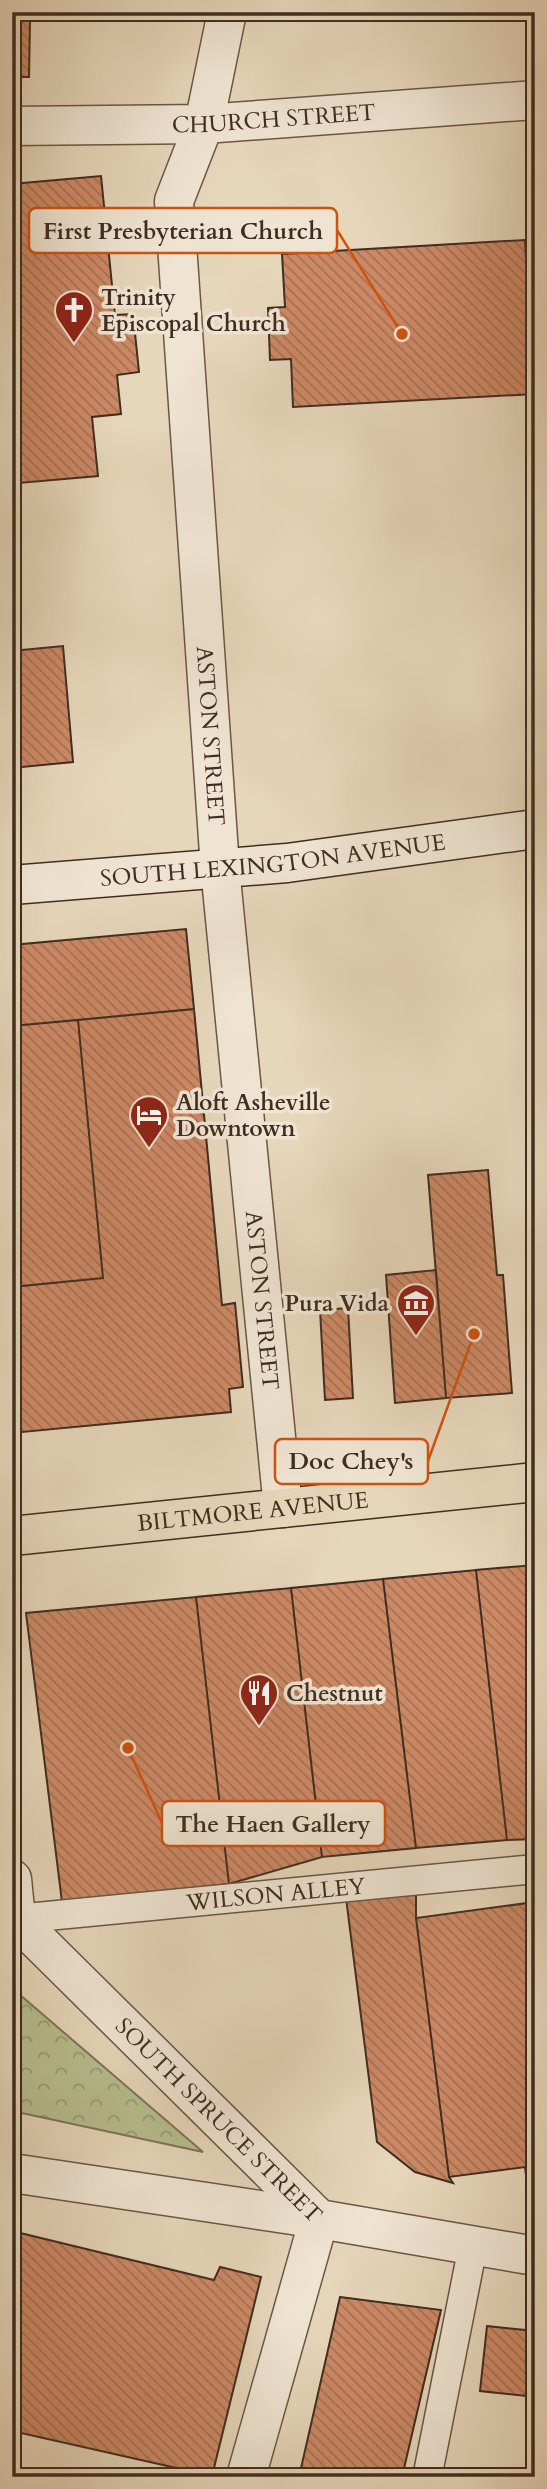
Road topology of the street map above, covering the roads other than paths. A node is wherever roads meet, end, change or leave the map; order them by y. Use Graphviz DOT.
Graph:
graph roads {
  1 [pos="227,12"];
  2 [pos="535,100"];
  3 [pos="204,124"];
  4 [pos="12,126"];
  5 [pos="535,829"];
  6 [pos="220,868"];
  7 [pos="12,885"];
  8 [pos="535,1482"];
  9 [pos="283,1508"];
  10 [pos="12,1536"];
  11 [pos="535,1869"];
  12 [pos="12,1880"];
  13 [pos="14,1918"];
  14 [pos="12,2173"];
  15 [pos="319,2219"];
  16 [pos="473,2246"];
  17 [pos="535,2256"];
  18 [pos="428,2473"];
  19 [pos="246,2477"];
  1 -- 3 [label="street, ASTON STREET"];
  2 -- 3 [label="street, CHURCH STREET"];
  3 -- 4 [label="street, CHURCH STREET"];
  3 -- 6 [label="street, ASTON STREET"];
  5 -- 6 [label="street, SOUTH LEXINGTON AVENUE"];
  6 -- 7 [label="street, SOUTH LEXINGTON AVENUE"];
  6 -- 9 [label="street, ASTON STREET"];
  8 -- 9 [label="main road, BILTMORE AVENUE"];
  9 -- 10 [label="main road, BILTMORE AVENUE"];
  11 -- 13 [label="lane, WILSON ALLEY"];
  12 -- 13 [label="street"];
  13 -- 15 [label="street, SOUTH SPRUCE STREET"];
  14 -- 15 [label="street"];
  15 -- 16 [label="street"];
  15 -- 19 [label="street, SOUTH SPRUCE STREET"];
  16 -- 17 [label="street"];
  16 -- 18 [label="lane"];
}
